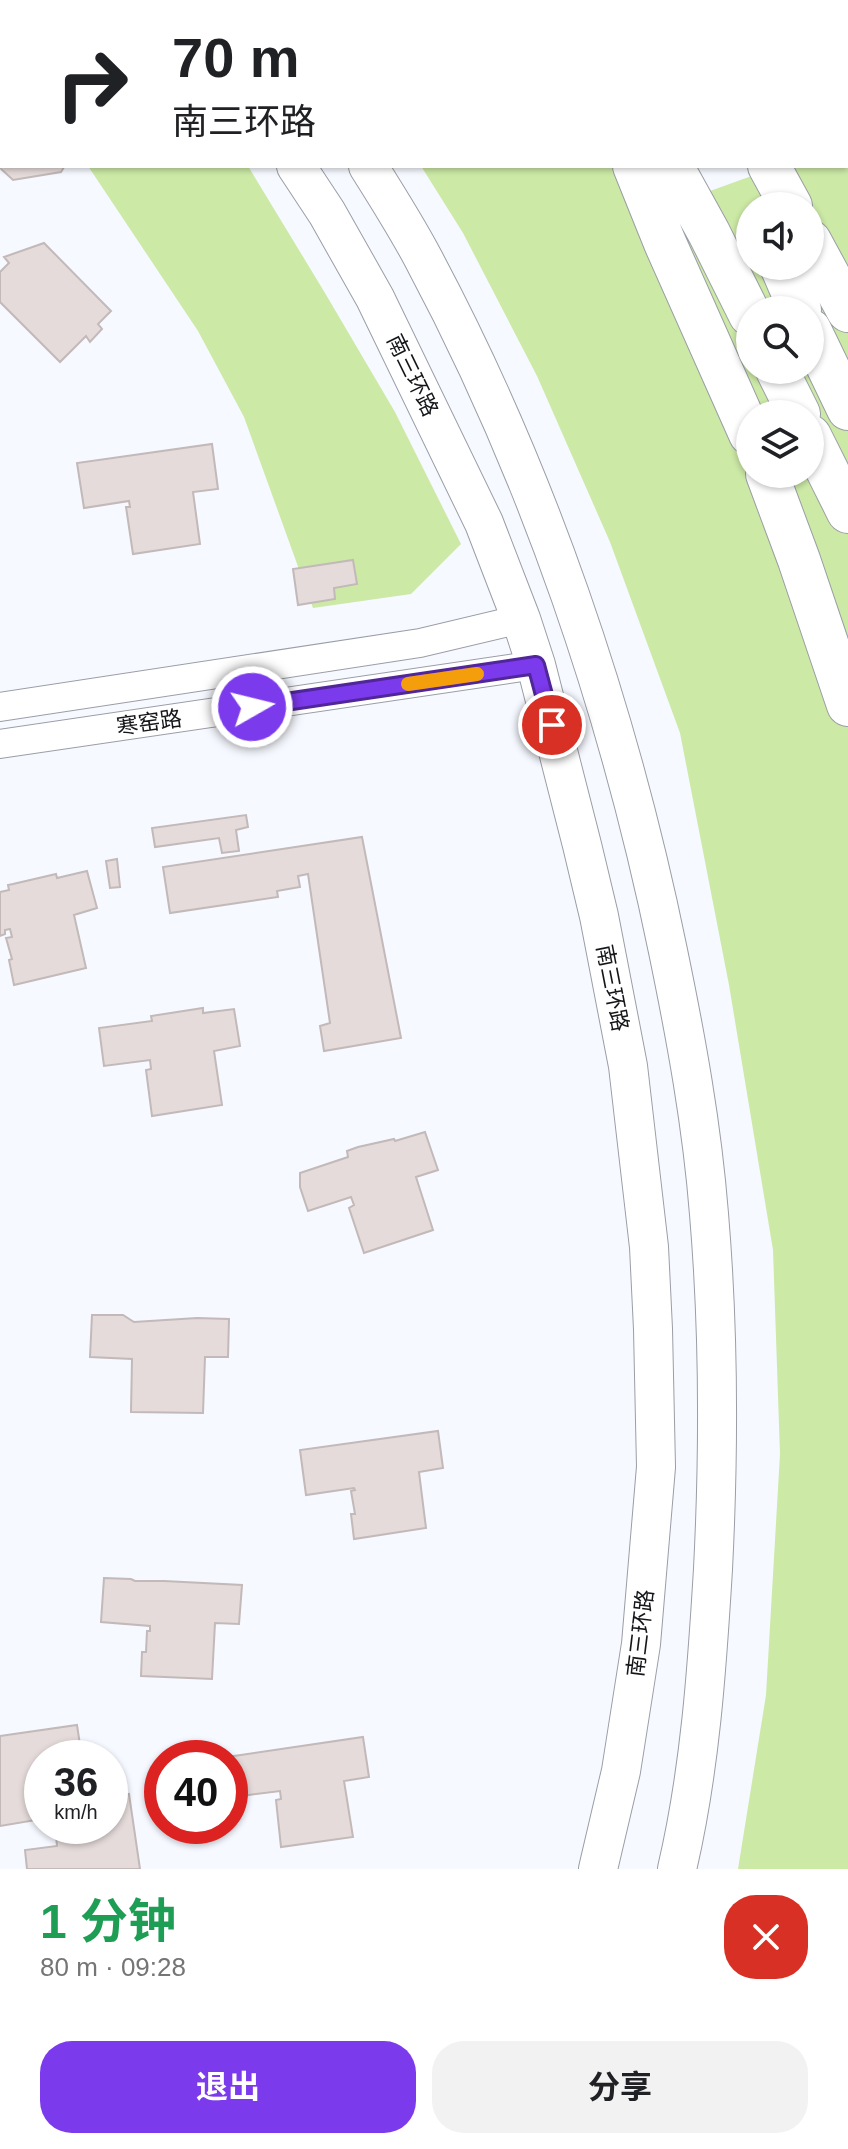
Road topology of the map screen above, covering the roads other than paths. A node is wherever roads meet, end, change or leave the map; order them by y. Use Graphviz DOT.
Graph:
graph roads {
  1 [pos="297,168"];
  2 [pos="369,168"];
  3 [pos="635,168"];
  4 [pos="673,168"];
  5 [pos="744,168"];
  6 [pos="770,168"];
  7 [pos="753,192"];
  8 [pos="783,192"];
  9 [pos="824,267"];
  10 [pos="740,296"];
  11 [pos="848,311"];
  12 [pos="824,359"];
  13 [pos="736,403"];
  14 [pos="848,409"];
  15 [pos="824,464"];
  16 [pos="772,488"];
  17 [pos="848,512"];
  18 [pos="521,619"];
  19 [pos="536,665"];
  20 [pos="848,705"];
  21 [pos="0,707"];
  22 [pos="0,744"];
  23 [pos="598,1869"];
  24 [pos="677,1869"];
  1 -- 18 [label="highway, 南三环路"];
  2 -- 24 [label="highway"];
  3 -- 13 [label="highway"];
  4 -- 10 [label="highway"];
  5 -- 7 [label="highway"];
  6 -- 8 [label="highway"];
  9 -- 11 [label="highway"];
  12 -- 14 [label="highway"];
  15 -- 17 [label="highway"];
  16 -- 20 [label="highway"];
  18 -- 19 [label="highway, 南三环路"];
  18 -- 21 [label="street, 寒窑路"];
  19 -- 22 [label="street, 寒窑路"];
  19 -- 23 [label="highway, 南三环路"];
}
